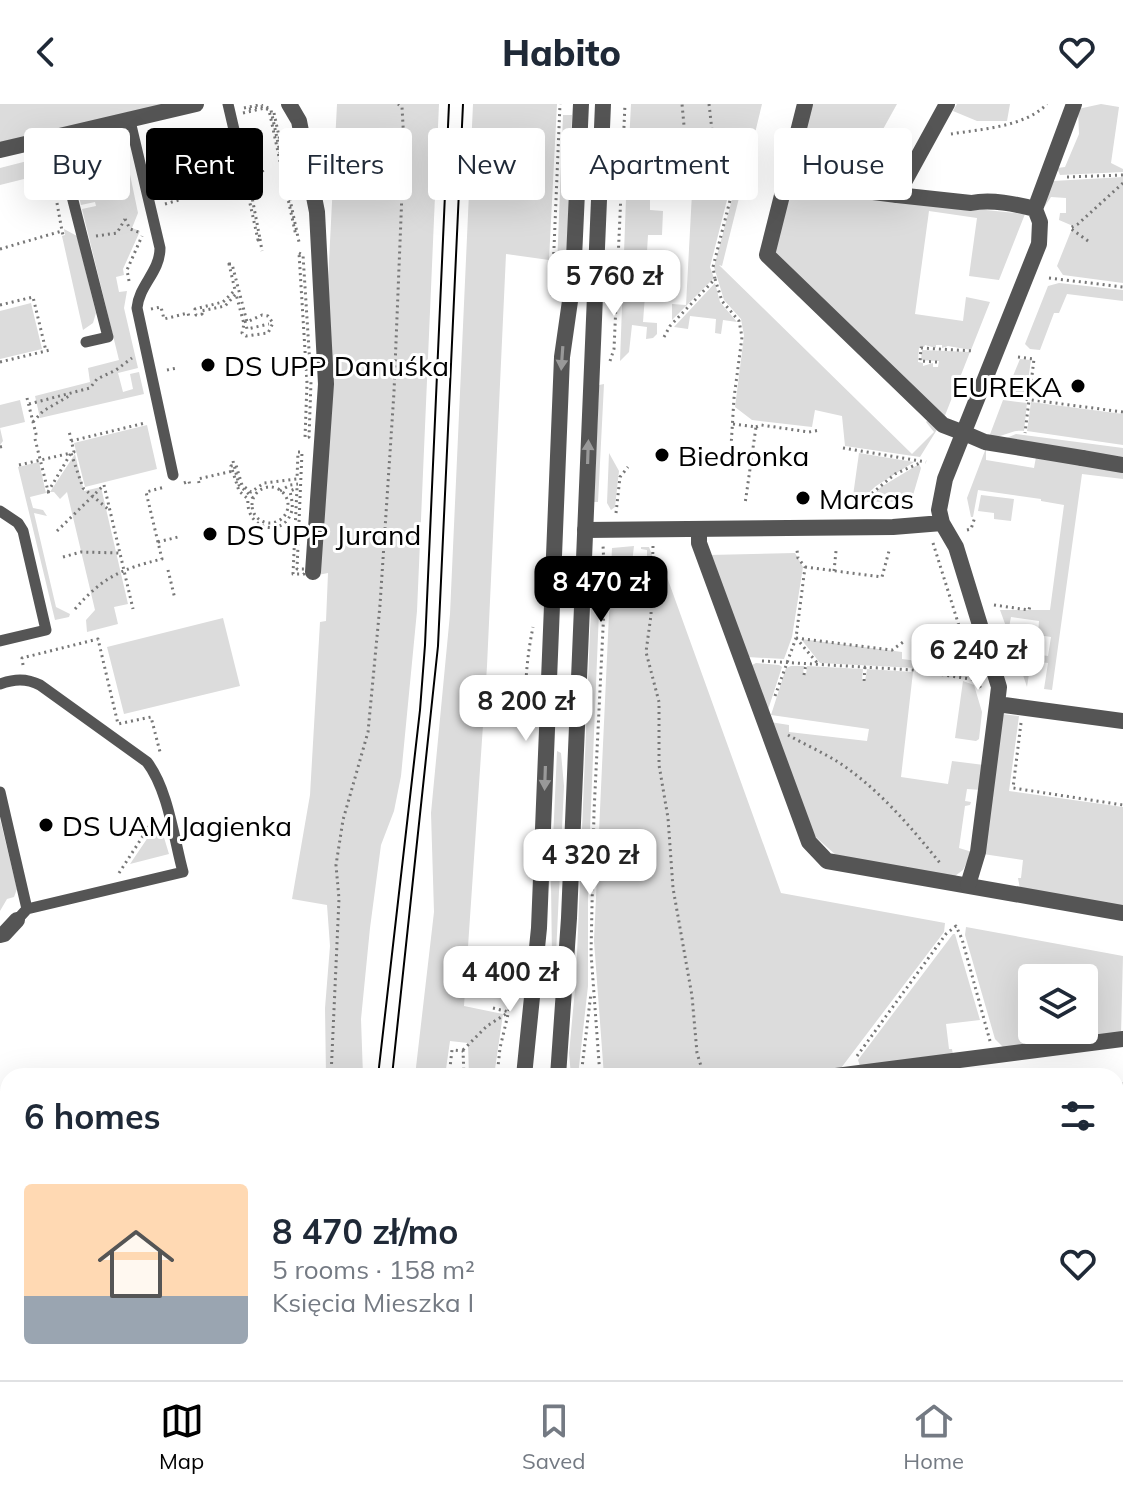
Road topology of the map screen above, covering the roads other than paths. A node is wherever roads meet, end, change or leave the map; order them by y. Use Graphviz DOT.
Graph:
graph roads {
  1 [pos="196,104"];
  2 [pos="289,104"];
  3 [pos="581,104"];
  4 [pos="603,104"];
  5 [pos="805,104"];
  6 [pos="947,104"];
  7 [pos="1074,104"];
  8 [pos="130,121"];
  9 [pos="100,128"];
  10 [pos="799,128"];
  11 [pos="24,145"];
  12 [pos="0,150"];
  13 [pos="912,167"];
  14 [pos="912,197"];
  15 [pos="73,200"];
  16 [pos="781,200"];
  17 [pos="1035,209"];
  18 [pos="86,342"];
  19 [pos="964,433"];
  20 [pos="1123,465"];
  21 [pos="173,475"];
  22 [pos="0,511"];
  23 [pos="936,524"];
  24 [pos="699,529"];
  25 [pos="585,530"];
  26 [pos="555,532"];
  27 [pos="313,572"];
  28 [pos="0,641"];
  29 [pos="0,684"];
  30 [pos="997,704"];
  31 [pos="1123,721"];
  32 [pos="0,792"];
  33 [pos="962,884"];
  34 [pos="1123,913"];
  35 [pos="22,915"];
  36 [pos="0,935"];
  37 [pos="1123,1039"];
  38 [pos="525,1068"];
  39 [pos="559,1068"];
  40 [pos="899,1068"];
  1 -- 8 [label="street"];
  2 -- 27 [label="street"];
  3 -- 26 [label="street, one-way"];
  25 -- 4 [label="street, one-way"];
  5 -- 10 [label="street"];
  6 -- 13 [label="street"];
  7 -- 17 [label="street"];
  8 -- 9 [label="street"];
  8 -- 21 [label="lane"];
  11 -- 12 [label="street"];
  14 -- 17 [label="street"];
  15 -- 18 [label="lane"];
  16 -- 19 [label="street"];
  17 -- 19 [label="street"];
  19 -- 20 [label="street"];
  19 -- 23 [label="street"];
  22 -- 28 [label="lane"];
  23 -- 24 [label="street"];
  23 -- 30 [label="street"];
  24 -- 25 [label="street"];
  24 -- 33 [label="street"];
  25 -- 26 [label="street"];
  25 -- 39 [label="street"];
  26 -- 38 [label="street, one-way"];
  29 -- 35 [label="lane"];
  30 -- 31 [label="street"];
  30 -- 33 [label="street"];
  32 -- 35 [label="lane"];
  33 -- 34 [label="street"];
  35 -- 36 [label="street"];
  37 -- 40 [label="street"];
}
